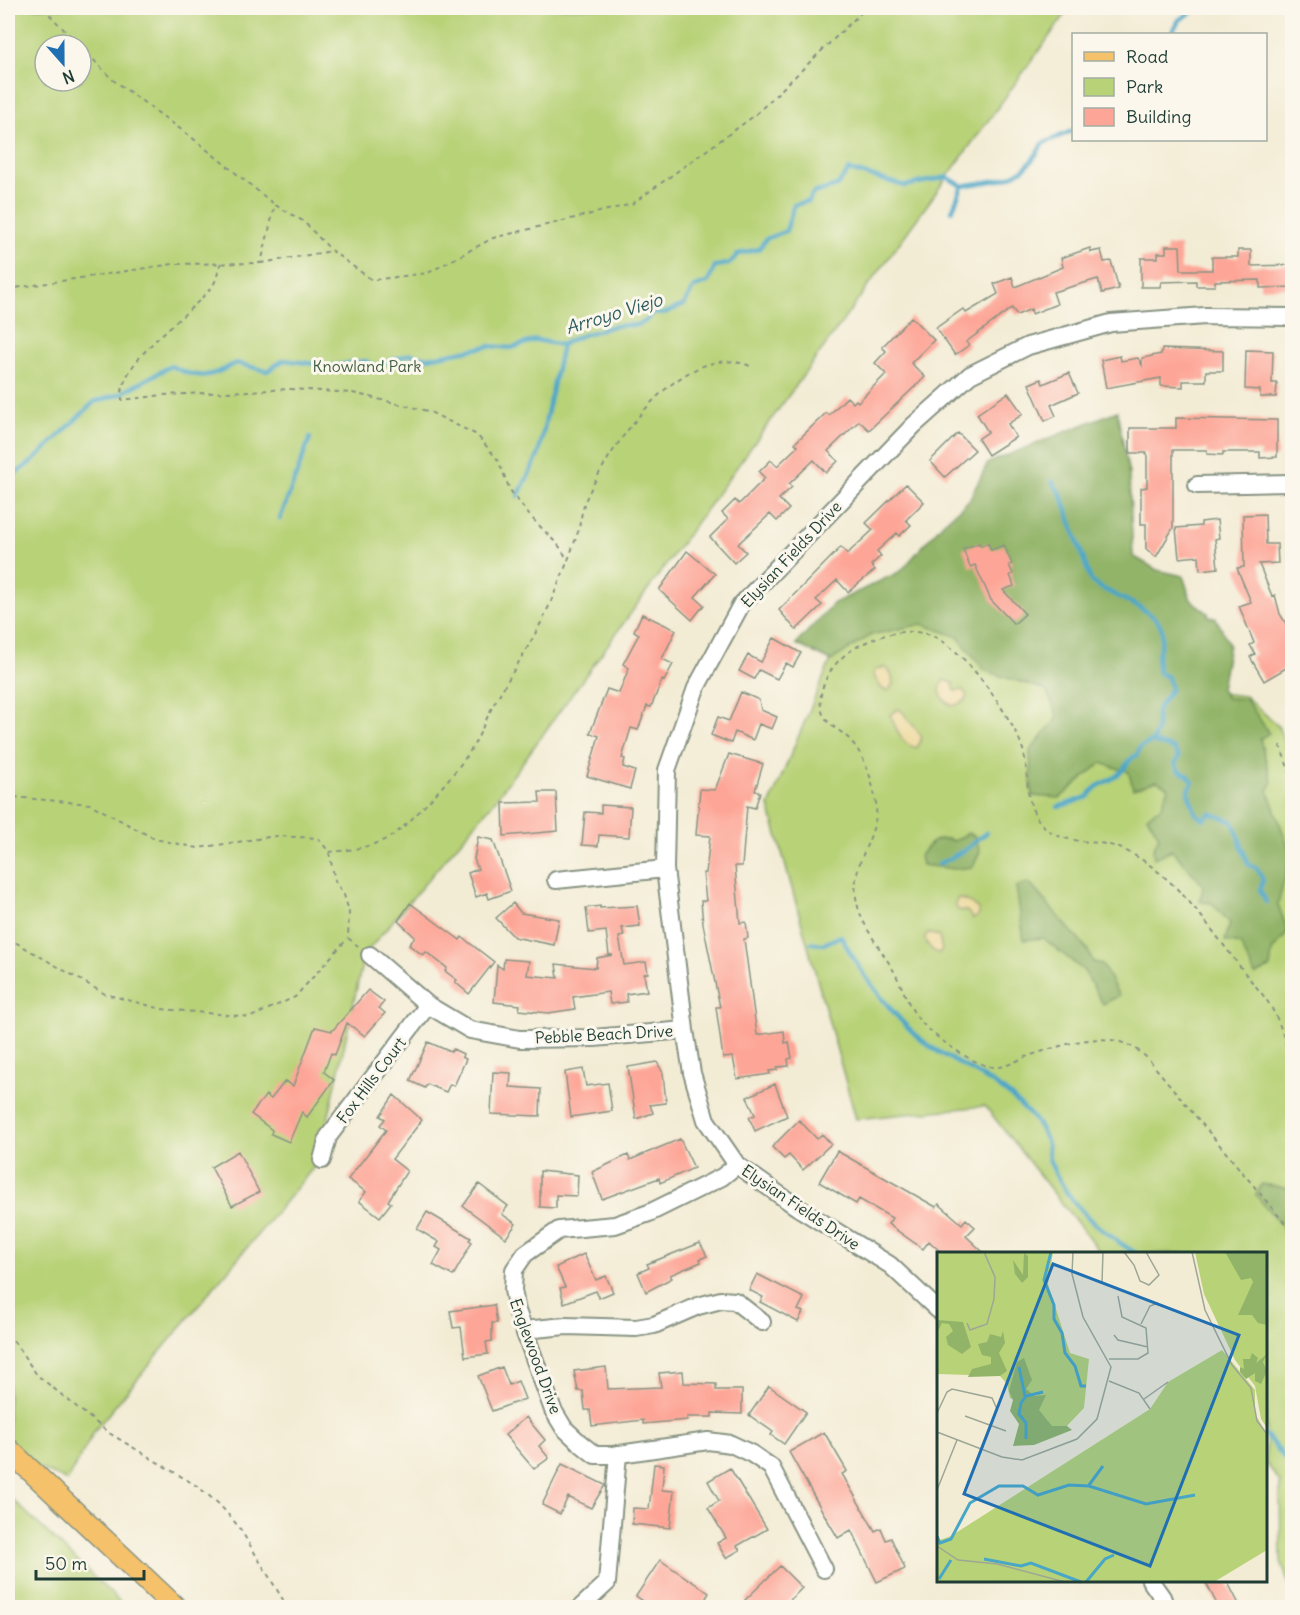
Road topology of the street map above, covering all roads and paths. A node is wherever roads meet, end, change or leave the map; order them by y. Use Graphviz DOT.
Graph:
graph roads {
  1 [pos="43,8"];
  2 [pos="866,8"];
  3 [pos="67,33"];
  4 [pos="93,59"];
  5 [pos="274,205"];
  6 [pos="332,251"];
  7 [pos="220,263"];
  8 [pos="261,263"];
  9 [pos="8,289"];
  10 [pos="1293,317"];
  11 [pos="750,366"];
  12 [pos="1293,483"];
  13 [pos="1197,485"];
  14 [pos="568,560"];
  15 [pos="1280,745"];
  16 [pos="1293,779"];
  17 [pos="8,803"];
  18 [pos="329,852"];
  19 [pos="665,869"];
  20 [pos="556,880"];
  21 [pos="8,938"];
  22 [pos="348,938"];
  23 [pos="370,955"];
  24 [pos="428,1005"];
  25 [pos="685,1030"];
  26 [pos="1293,1072"];
  27 [pos="322,1160"];
  28 [pos="737,1164"];
  29 [pos="1293,1232"];
  30 [pos="937,1308"];
  31 [pos="762,1322"];
  32 [pos="524,1330"];
  33 [pos="8,1333"];
  34 [pos="8,1449"];
  35 [pos="618,1454"];
  36 [pos="824,1569"];
  37 [pos="1151,1582"];
  38 [pos="8,1593"];
  39 [pos="18,1608"];
  40 [pos="176,1608"];
  41 [pos="288,1608"];
  42 [pos="580,1608"];
  43 [pos="1166,1608"];
  1 -- 3 [label="path"];
  2 -- 6 [label="path"];
  4 -- 5 [label="path"];
  5 -- 6 [label="path"];
  5 -- 8 [label="path"];
  6 -- 8 [label="path"];
  7 -- 8 [label="path"];
  7 -- 9 [label="path"];
  7 -- 14 [label="path"];
  10 -- 19 [label="street, Elysian Fields Drive"];
  11 -- 14 [label="path"];
  12 -- 13 [label="street"];
  14 -- 18 [label="path"];
  15 -- 16 [label="path"];
  17 -- 18 [label="path"];
  18 -- 22 [label="path"];
  19 -- 20 [label="street"];
  19 -- 25 [label="street, Elysian Fields Drive"];
  21 -- 22 [label="path"];
  22 -- 23 [label="path"];
  23 -- 24 [label="street, Pebble Beach Drive"];
  24 -- 25 [label="street, Pebble Beach Drive"];
  24 -- 27 [label="street, Fox Hills Court"];
  25 -- 28 [label="street, Elysian Fields Drive"];
  26 -- 29 [label="path"];
  28 -- 30 [label="street, Elysian Fields Drive"];
  28 -- 32 [label="street, Englewood Drive"];
  31 -- 32 [label="street"];
  32 -- 35 [label="street, Englewood Drive"];
  33 -- 41 [label="path"];
  34 -- 40 [label="main road"];
  35 -- 36 [label="street, Englewood Drive"];
  35 -- 42 [label="street"];
  37 -- 43 [label="street"];
  38 -- 39 [label="path"];
}
